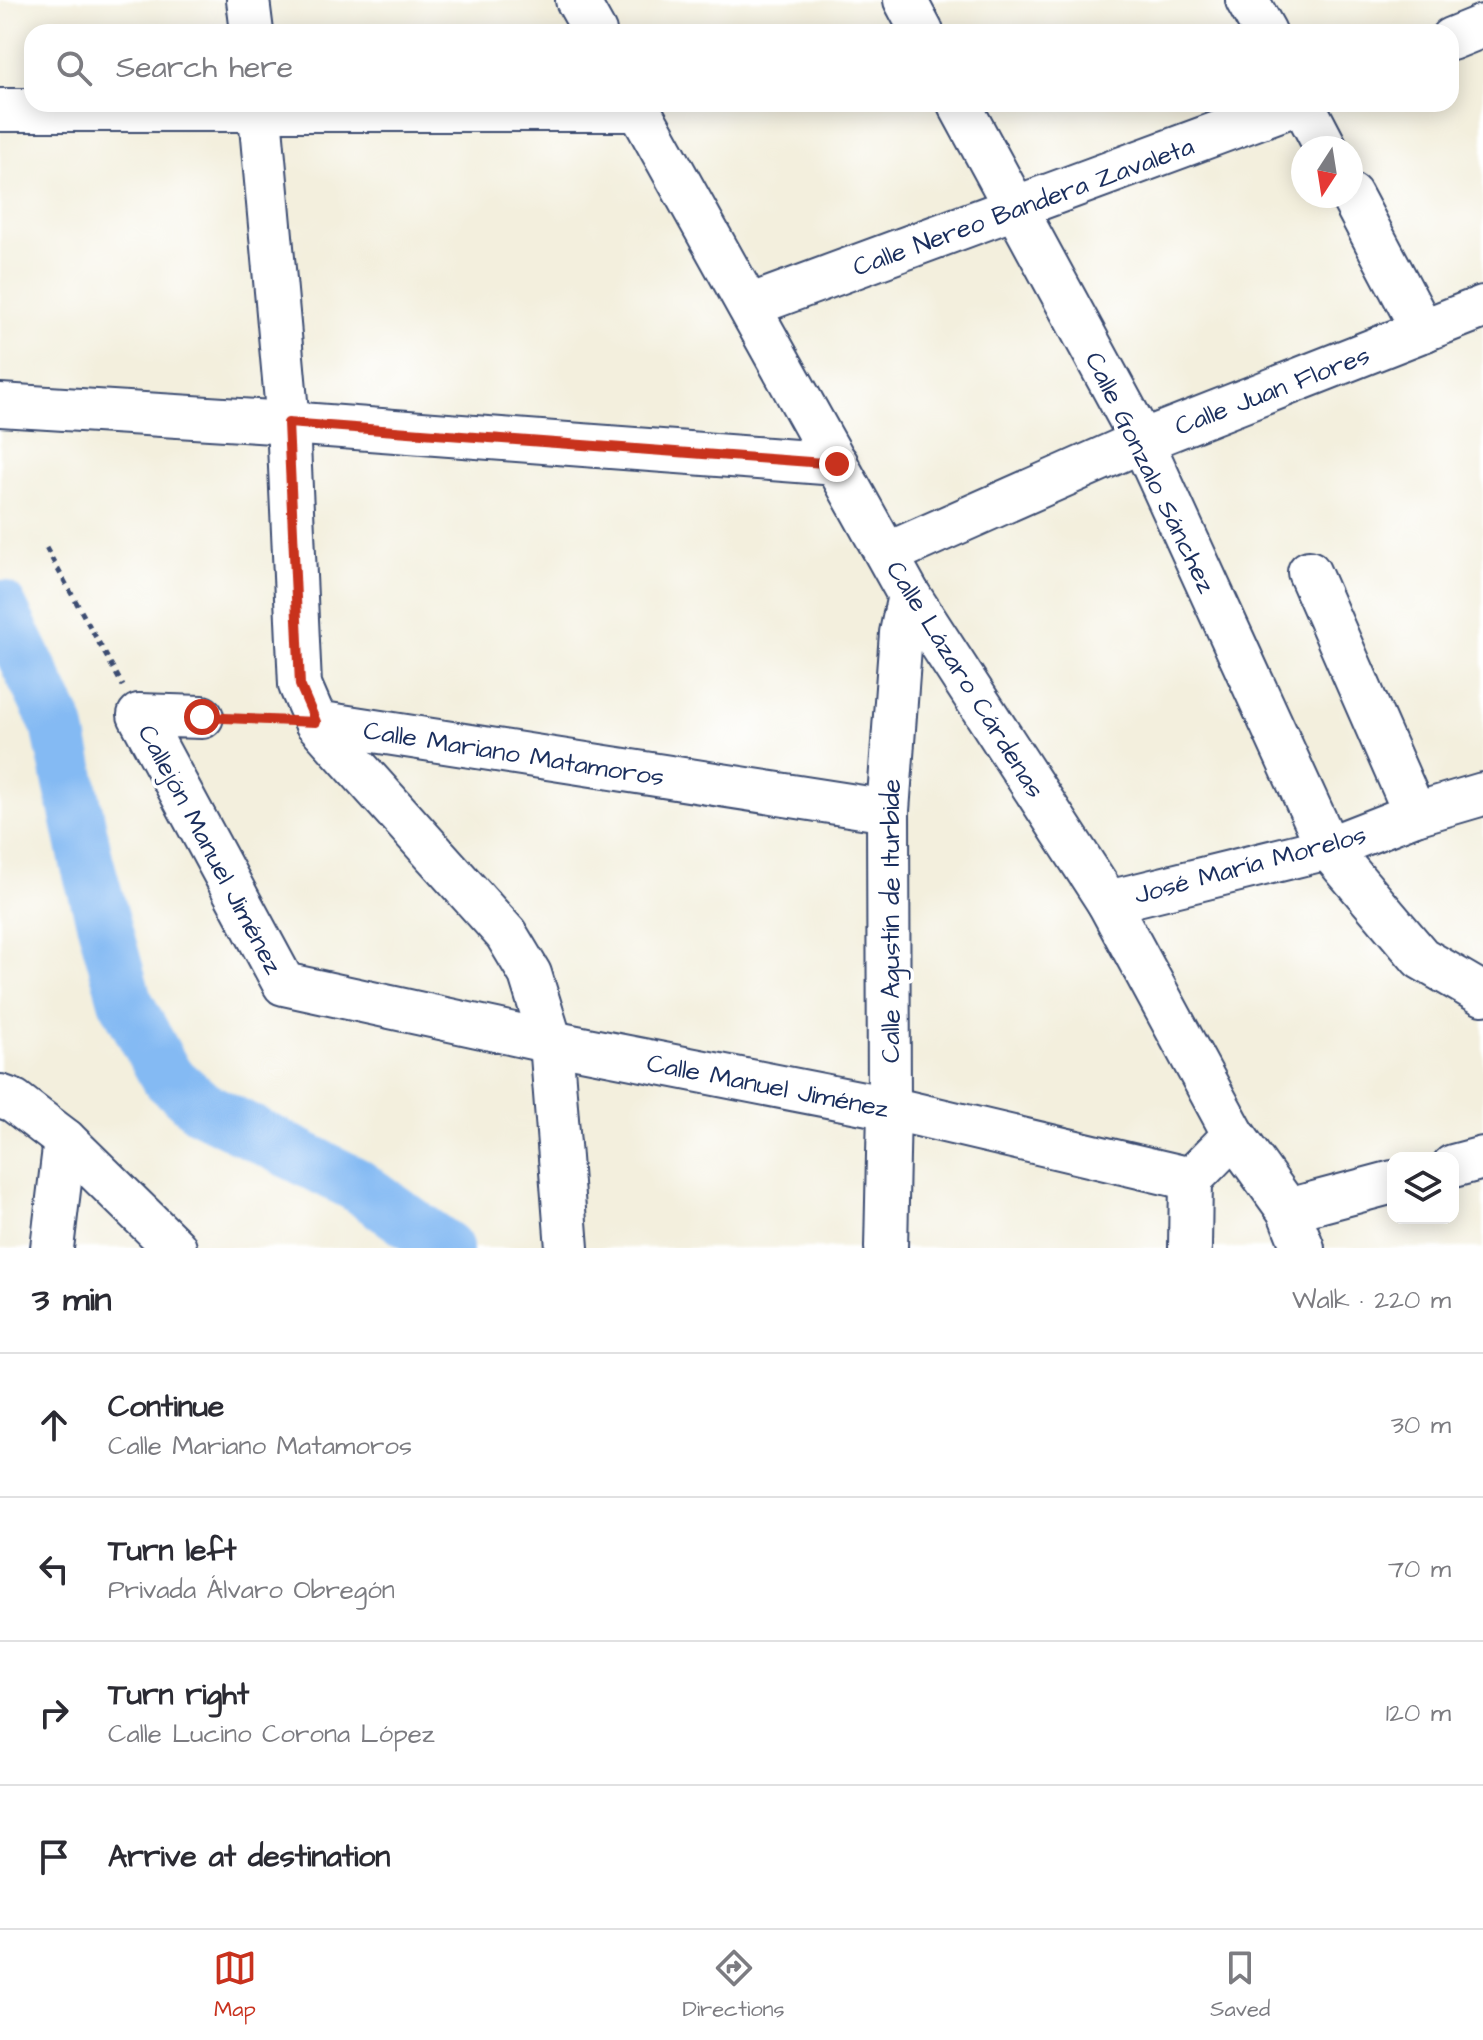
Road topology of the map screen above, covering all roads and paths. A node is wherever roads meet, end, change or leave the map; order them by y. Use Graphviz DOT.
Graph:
graph roads {
  1 [pos="248,0"];
  2 [pos="577,0"];
  3 [pos="905,0"];
  4 [pos="1247,0"];
  5 [pos="251,24"];
  6 [pos="590,24"];
  7 [pos="918,24"];
  8 [pos="1260,24"];
  9 [pos="1483,26"];
  10 [pos="1459,36"];
  11 [pos="0,110"];
  12 [pos="24,110"];
  13 [pos="259,112"];
  14 [pos="641,112"];
  15 [pos="963,112"];
  16 [pos="1275,112"];
  17 [pos="1307,112"];
  18 [pos="1320,136"];
  19 [pos="1358,208"];
  20 [pos="1015,210"];
  21 [pos="749,306"];
  22 [pos="1483,307"];
  23 [pos="1423,331"];
  24 [pos="0,405"];
  25 [pos="288,423"];
  26 [pos="1142,441"];
  27 [pos="837,464"];
  28 [pos="46,548"];
  29 [pos="887,554"];
  30 [pos="1309,572"];
  31 [pos="909,595"];
  32 [pos="139,715"];
  33 [pos="202,717"];
  34 [pos="316,722"];
  35 [pos="1483,794"];
  36 [pos="888,811"];
  37 [pos="1415,814"];
  38 [pos="1328,848"];
  39 [pos="1108,902"];
  40 [pos="284,984"];
  41 [pos="1483,994"];
  42 [pos="551,1042"];
  43 [pos="0,1096"];
  44 [pos="889,1108"];
  45 [pos="1234,1135"];
  46 [pos="65,1140"];
  47 [pos="1483,1158"];
  48 [pos="1459,1164"];
  49 [pos="1191,1179"];
  50 [pos="1387,1184"];
  51 [pos="1288,1210"];
  52 [pos="52,1248"];
  53 [pos="175,1248"];
  54 [pos="567,1248"];
  55 [pos="886,1248"];
  56 [pos="1190,1248"];
  57 [pos="1303,1248"];
  1 -- 5 [label="street"];
  2 -- 6 [label="street"];
  3 -- 7 [label="street"];
  4 -- 8 [label="street"];
  9 -- 10 [label="street"];
  11 -- 12 [label="street"];
  13 -- 25 [label="street"];
  14 -- 21 [label="street, Calle Lázaro Cárdenas"];
  15 -- 20 [label="street, Calle Gonzalo Sánchez"];
  16 -- 20 [label="street, Calle Nereo Bandera Zavaleta"];
  17 -- 18 [label="street"];
  19 -- 23 [label="street"];
  20 -- 21 [label="street, Calle Nereo Bandera Zavaleta"];
  20 -- 26 [label="street, Calle Gonzalo Sánchez"];
  21 -- 27 [label="street, Calle Lázaro Cárdenas"];
  22 -- 23 [label="street, Calle Juan Flores"];
  23 -- 26 [label="street, Calle Juan Flores"];
  24 -- 25 [label="street"];
  25 -- 27 [label="street"];
  25 -- 34 [label="street"];
  26 -- 29 [label="street, Calle Juan Flores"];
  26 -- 38 [label="street, Calle Gonzalo Sánchez"];
  27 -- 29 [label="street, Calle Lázaro Cárdenas"];
  28 -- 32 [label="path"];
  29 -- 31 [label="street, Calle Lázaro Cárdenas"];
  30 -- 37 [label="street"];
  31 -- 36 [label="street, Calle Agustín de Iturbide"];
  31 -- 39 [label="street, Calle Lázaro Cárdenas"];
  32 -- 33 [label="street"];
  32 -- 40 [label="street, Callejón Manuel Jiménez"];
  33 -- 34 [label="path"];
  34 -- 36 [label="street, Calle Mariano Matamoros"];
  34 -- 42 [label="street"];
  35 -- 37 [label="street, José María Morelos"];
  36 -- 44 [label="street, Calle Agustín de Iturbide"];
  37 -- 38 [label="street, José María Morelos"];
  38 -- 39 [label="street, José María Morelos"];
  38 -- 41 [label="street, Calle Gonzalo Sánchez"];
  39 -- 45 [label="street, Calle Lázaro Cárdenas"];
  40 -- 42 [label="street, Calle Manuel Jiménez"];
  42 -- 44 [label="street, Calle Manuel Jiménez"];
  42 -- 54 [label="street"];
  43 -- 46 [label="street"];
  44 -- 49 [label="street, Calle Manuel Jiménez"];
  44 -- 55 [label="street, Calle Agustín de Iturbide"];
  45 -- 49 [label="street"];
  45 -- 51 [label="street, Calle Lázaro Cárdenas"];
  46 -- 52 [label="street"];
  46 -- 53 [label="street"];
  47 -- 48 [label="street"];
  49 -- 56 [label="street"];
  50 -- 51 [label="street"];
  51 -- 57 [label="street, Calle Lázaro Cárdenas"];
}
